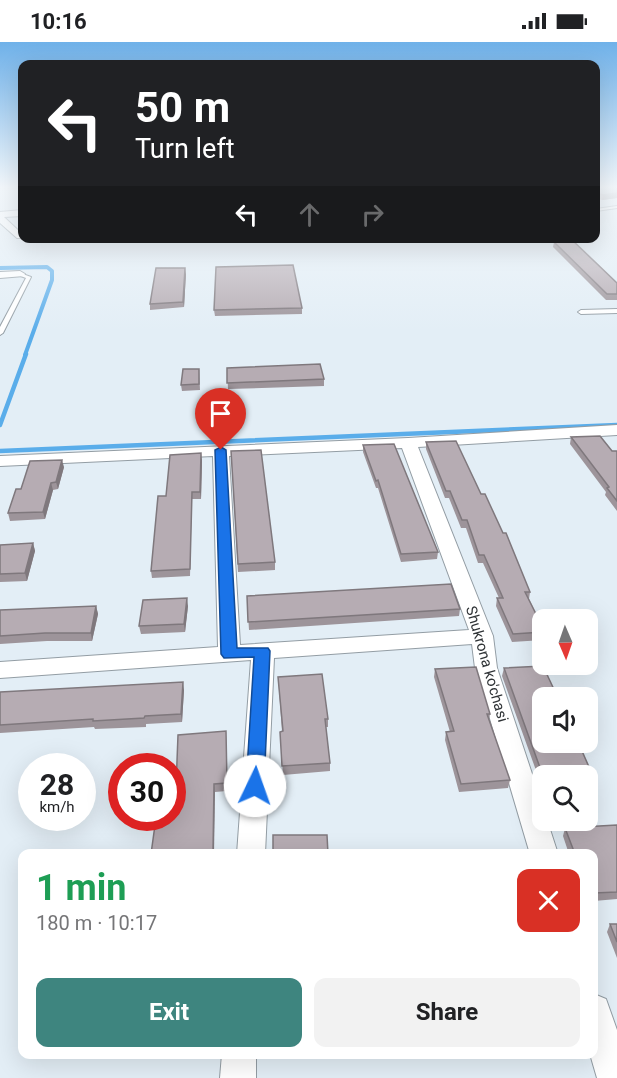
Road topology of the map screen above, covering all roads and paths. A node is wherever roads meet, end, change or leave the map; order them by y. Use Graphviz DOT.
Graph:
graph roads {
  1 [pos="20,274"];
  2 [pos="0,275"];
  3 [pos="617,311"];
  4 [pos="581,312"];
  5 [pos="0,333"];
  6 [pos="611,431"];
  7 [pos="408,443"];
  8 [pos="617,445"];
  9 [pos="221,450"];
  10 [pos="0,461"];
  11 [pos="482,636"];
  12 [pos="263,651"];
  13 [pos="229,654"];
  14 [pos="0,670"];
  15 [pos="251,849"];
  16 [pos="542,849"];
  17 [pos="598,1024"];
  18 [pos="239,1059"];
  19 [pos="238,1078"];
  20 [pos="604,1078"];
  21 [pos="615,1078"];
  1 -- 2 [label="street"];
  1 -- 5 [label="lane"];
  3 -- 4 [label="lane"];
  6 -- 7 [label="street"];
  6 -- 8 [label="street"];
  7 -- 9 [label="street"];
  7 -- 11 [label="street, Shukrona ko'chasi"];
  9 -- 10 [label="street"];
  9 -- 13 [label="street"];
  11 -- 12 [label="street"];
  11 -- 16 [label="street, Shukrona ko'chasi"];
  12 -- 13 [label="street"];
  12 -- 15 [label="street"];
  13 -- 14 [label="street"];
  17 -- 21 [label="street"];
  18 -- 19 [label="street"];
  20 -- 21 [label="street"];
}
